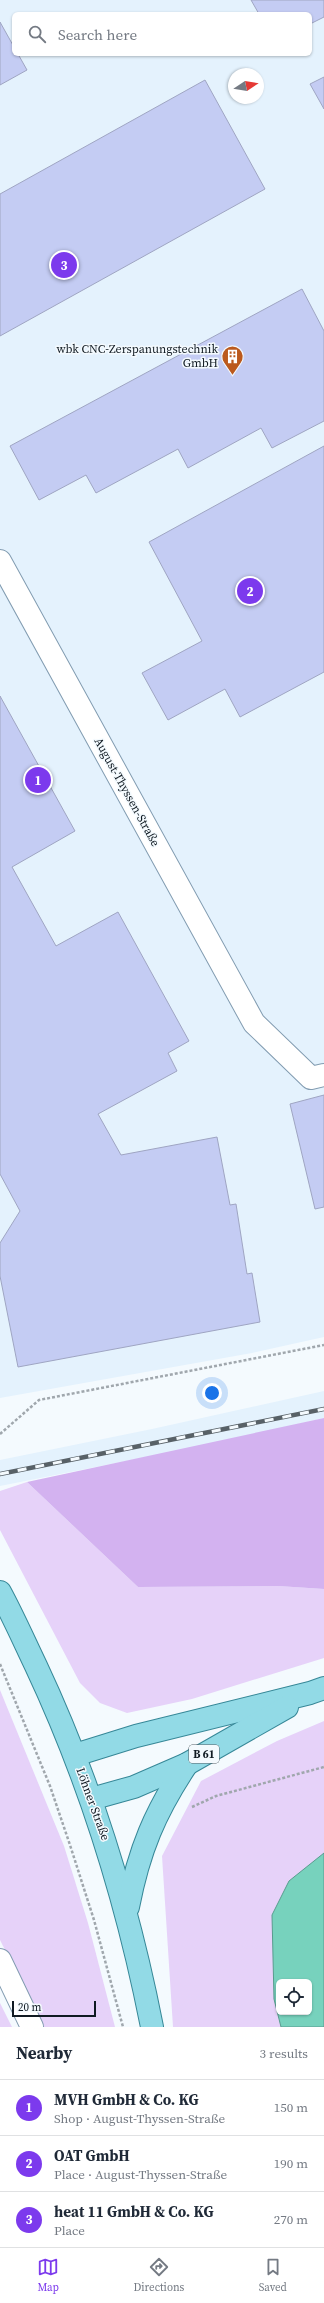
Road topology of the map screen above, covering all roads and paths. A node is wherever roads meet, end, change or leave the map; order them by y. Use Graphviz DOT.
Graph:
graph roads {
  1 [pos="0,561"];
  2 [pos="324,1075"];
  3 [pos="324,1345"];
  4 [pos="0,1434"];
  5 [pos="0,1592"];
  6 [pos="0,1664"];
  7 [pos="317,1691"];
  8 [pos="75,1755"];
  9 [pos="187,1764"];
  10 [pos="324,1767"];
  11 [pos="91,1799"];
  12 [pos="188,1812"];
  13 [pos="127,1912"];
  14 [pos="0,1960"];
  15 [pos="32,2027"];
  16 [pos="123,2027"];
  17 [pos="152,2027"];
  1 -- 2 [label="street, August-Thyssen-Straße"];
  3 -- 4 [label="path"];
  5 -- 8 [label="main road, Löhner Straße"];
  6 -- 16 [label="path"];
  7 -- 8 [label="main road, B 61"];
  7 -- 9 [label="main road, B 61"];
  8 -- 11 [label="main road, Löhner Straße"];
  9 -- 11 [label="main road, B 61"];
  9 -- 13 [label="main road, B 61"];
  10 -- 12 [label="path"];
  11 -- 13 [label="main road, Löhner Straße"];
  13 -- 17 [label="main road, Löhner Straße"];
  14 -- 15 [label="street"];
}
